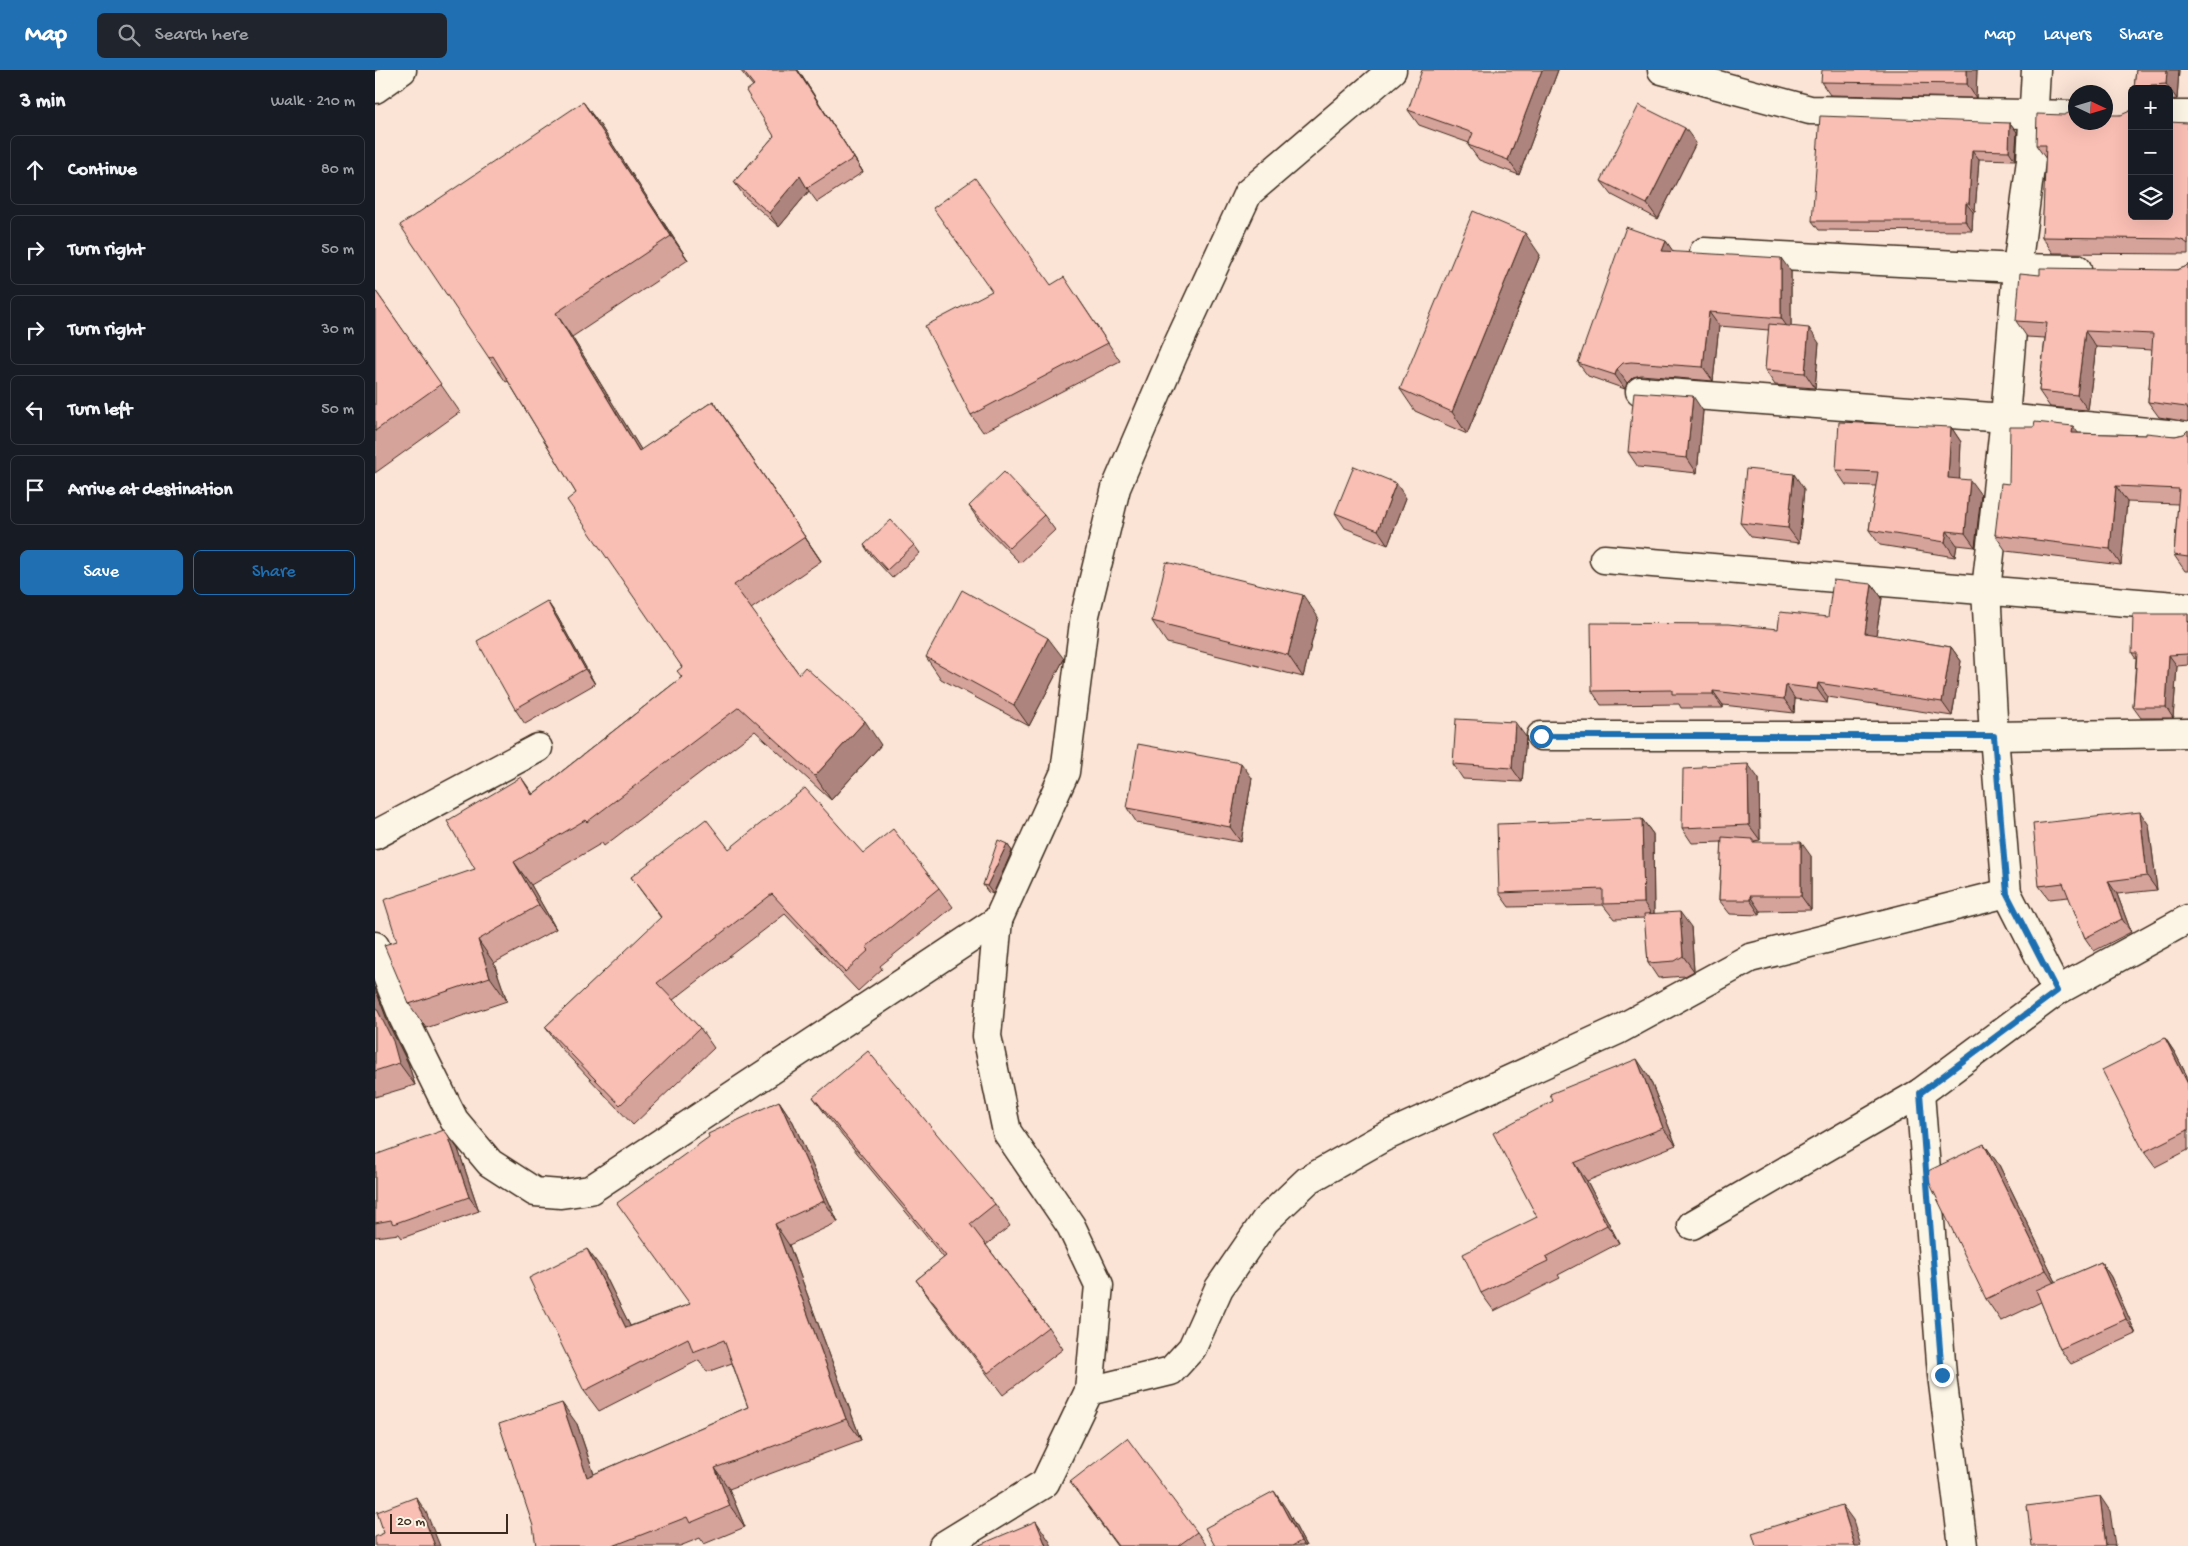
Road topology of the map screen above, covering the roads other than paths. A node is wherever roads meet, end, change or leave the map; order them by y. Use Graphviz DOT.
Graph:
graph roads {
  1 [pos="402,70"];
  2 [pos="1392,70"];
  3 [pos="1662,70"];
  4 [pos="2036,70"];
  5 [pos="375,89"];
  6 [pos="2034,115"];
  7 [pos="2068,115"];
  8 [pos="2173,115"];
  9 [pos="2188,115"];
  10 [pos="1703,252"];
  11 [pos="2017,268"];
  12 [pos="2103,269"];
  13 [pos="1640,391"];
  14 [pos="2005,418"];
  15 [pos="2188,436"];
  16 [pos="1604,559"];
  17 [pos="1986,590"];
  18 [pos="2188,607"];
  19 [pos="2188,733"];
  20 [pos="1541,736"];
  21 [pos="1994,736"];
  22 [pos="538,748"];
  23 [pos="375,835"];
  24 [pos="2007,894"];
  25 [pos="2188,919"];
  26 [pos="997,920"];
  27 [pos="375,946"];
  28 [pos="2057,991"];
  29 [pos="1920,1093"];
  30 [pos="1692,1225"];
  31 [pos="1089,1391"];
  32 [pos="943,1546"];
  33 [pos="1963,1546"];
  1 -- 5 [label="street"];
  2 -- 26 [label="street"];
  3 -- 6 [label="street"];
  4 -- 6 [label="street"];
  6 -- 7 [label="street"];
  6 -- 11 [label="street"];
  8 -- 9 [label="street"];
  10 -- 11 [label="street"];
  11 -- 12 [label="street"];
  11 -- 14 [label="street"];
  13 -- 14 [label="street"];
  14 -- 15 [label="street"];
  14 -- 17 [label="street"];
  16 -- 17 [label="street"];
  17 -- 18 [label="street"];
  17 -- 21 [label="street"];
  19 -- 21 [label="street"];
  20 -- 21 [label="street"];
  21 -- 24 [label="street"];
  22 -- 23 [label="street"];
  24 -- 28 [label="street"];
  24 -- 31 [label="street"];
  25 -- 28 [label="street"];
  26 -- 27 [label="street"];
  26 -- 31 [label="street"];
  28 -- 29 [label="street"];
  29 -- 30 [label="street"];
  29 -- 33 [label="street"];
  31 -- 32 [label="street"];
}
